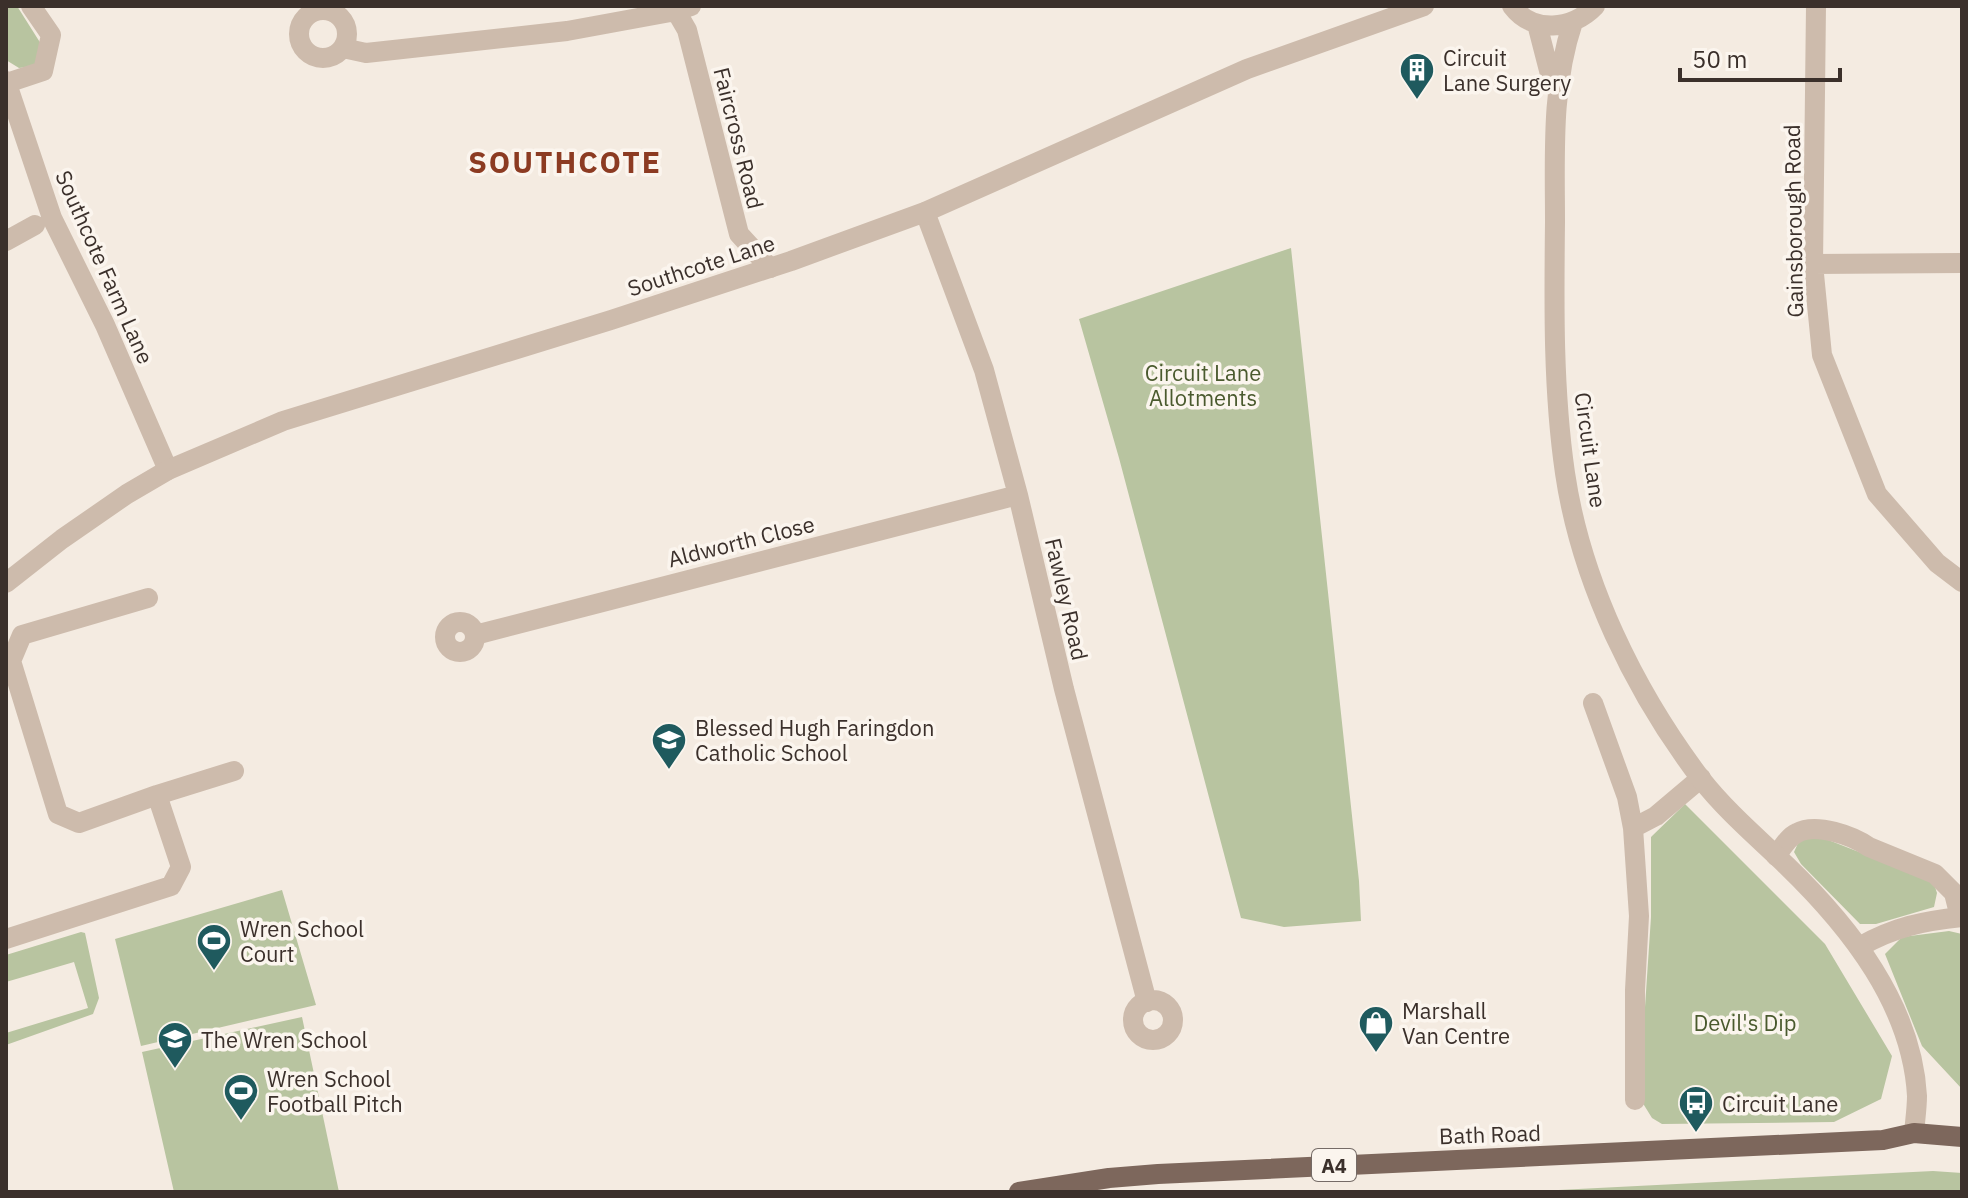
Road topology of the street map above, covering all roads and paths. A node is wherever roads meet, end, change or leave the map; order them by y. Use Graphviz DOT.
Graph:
graph roads {
  1 [pos="31,6"];
  2 [pos="1424,6"];
  3 [pos="1512,6"];
  4 [pos="1595,6"];
  5 [pos="1816,6"];
  6 [pos="683,9"];
  7 [pos="1573,22"];
  8 [pos="1537,24"];
  9 [pos="343,48"];
  10 [pos="6,82"];
  11 [pos="1556,97"];
  12 [pos="925,212"];
  13 [pos="35,225"];
  14 [pos="6,241"];
  15 [pos="1962,263"];
  16 [pos="1813,264"];
  17 [pos="770,268"];
  18 [pos="168,470"];
  19 [pos="1018,495"];
  20 [pos="1962,582"];
  21 [pos="6,583"];
  22 [pos="148,598"];
  23 [pos="475,635"];
  24 [pos="1593,703"];
  25 [pos="234,771"];
  26 [pos="1701,778"];
  27 [pos="157,795"];
  28 [pos="1633,828"];
  29 [pos="1776,856"];
  30 [pos="1961,917"];
  31 [pos="6,939"];
  32 [pos="1859,947"];
  33 [pos="1147,1002"];
  34 [pos="1635,1100"];
  35 [pos="1914,1133"];
  36 [pos="1962,1137"];
  37 [pos="1019,1192"];
  1 -- 10 [label="street"];
  2 -- 12 [label="street, Southcote Lane"];
  3 -- 8 [label="street"];
  4 -- 7 [label="street"];
  5 -- 16 [label="street, Gainsborough Road"];
  6 -- 9 [label="street"];
  6 -- 17 [label="street, Faircross Road"];
  7 -- 8 [label="street"];
  7 -- 11 [label="street, Circuit Lane"];
  8 -- 11 [label="street, Circuit Lane"];
  10 -- 18 [label="street, Southcote Farm Lane"];
  11 -- 26 [label="street, Circuit Lane"];
  12 -- 17 [label="street, Southcote Lane"];
  12 -- 19 [label="street, Fawley Road"];
  13 -- 14 [label="street"];
  15 -- 16 [label="street"];
  16 -- 20 [label="street, Gainsborough Road"];
  17 -- 18 [label="street, Southcote Lane"];
  18 -- 21 [label="street, Southcote Lane"];
  19 -- 23 [label="street, Aldworth Close"];
  19 -- 33 [label="street, Fawley Road"];
  22 -- 27 [label="street"];
  24 -- 28 [label="street"];
  25 -- 27 [label="street"];
  26 -- 28 [label="street"];
  26 -- 29 [label="street, Circuit Lane"];
  27 -- 31 [label="street"];
  28 -- 34 [label="street"];
  29 -- 30 [label="street"];
  29 -- 32 [label="street, Circuit Lane"];
  30 -- 32 [label="street"];
  32 -- 35 [label="street, Circuit Lane"];
  35 -- 36 [label="main road, Bath Road / A4"];
  35 -- 37 [label="main road, Bath Road / A4"];
}
